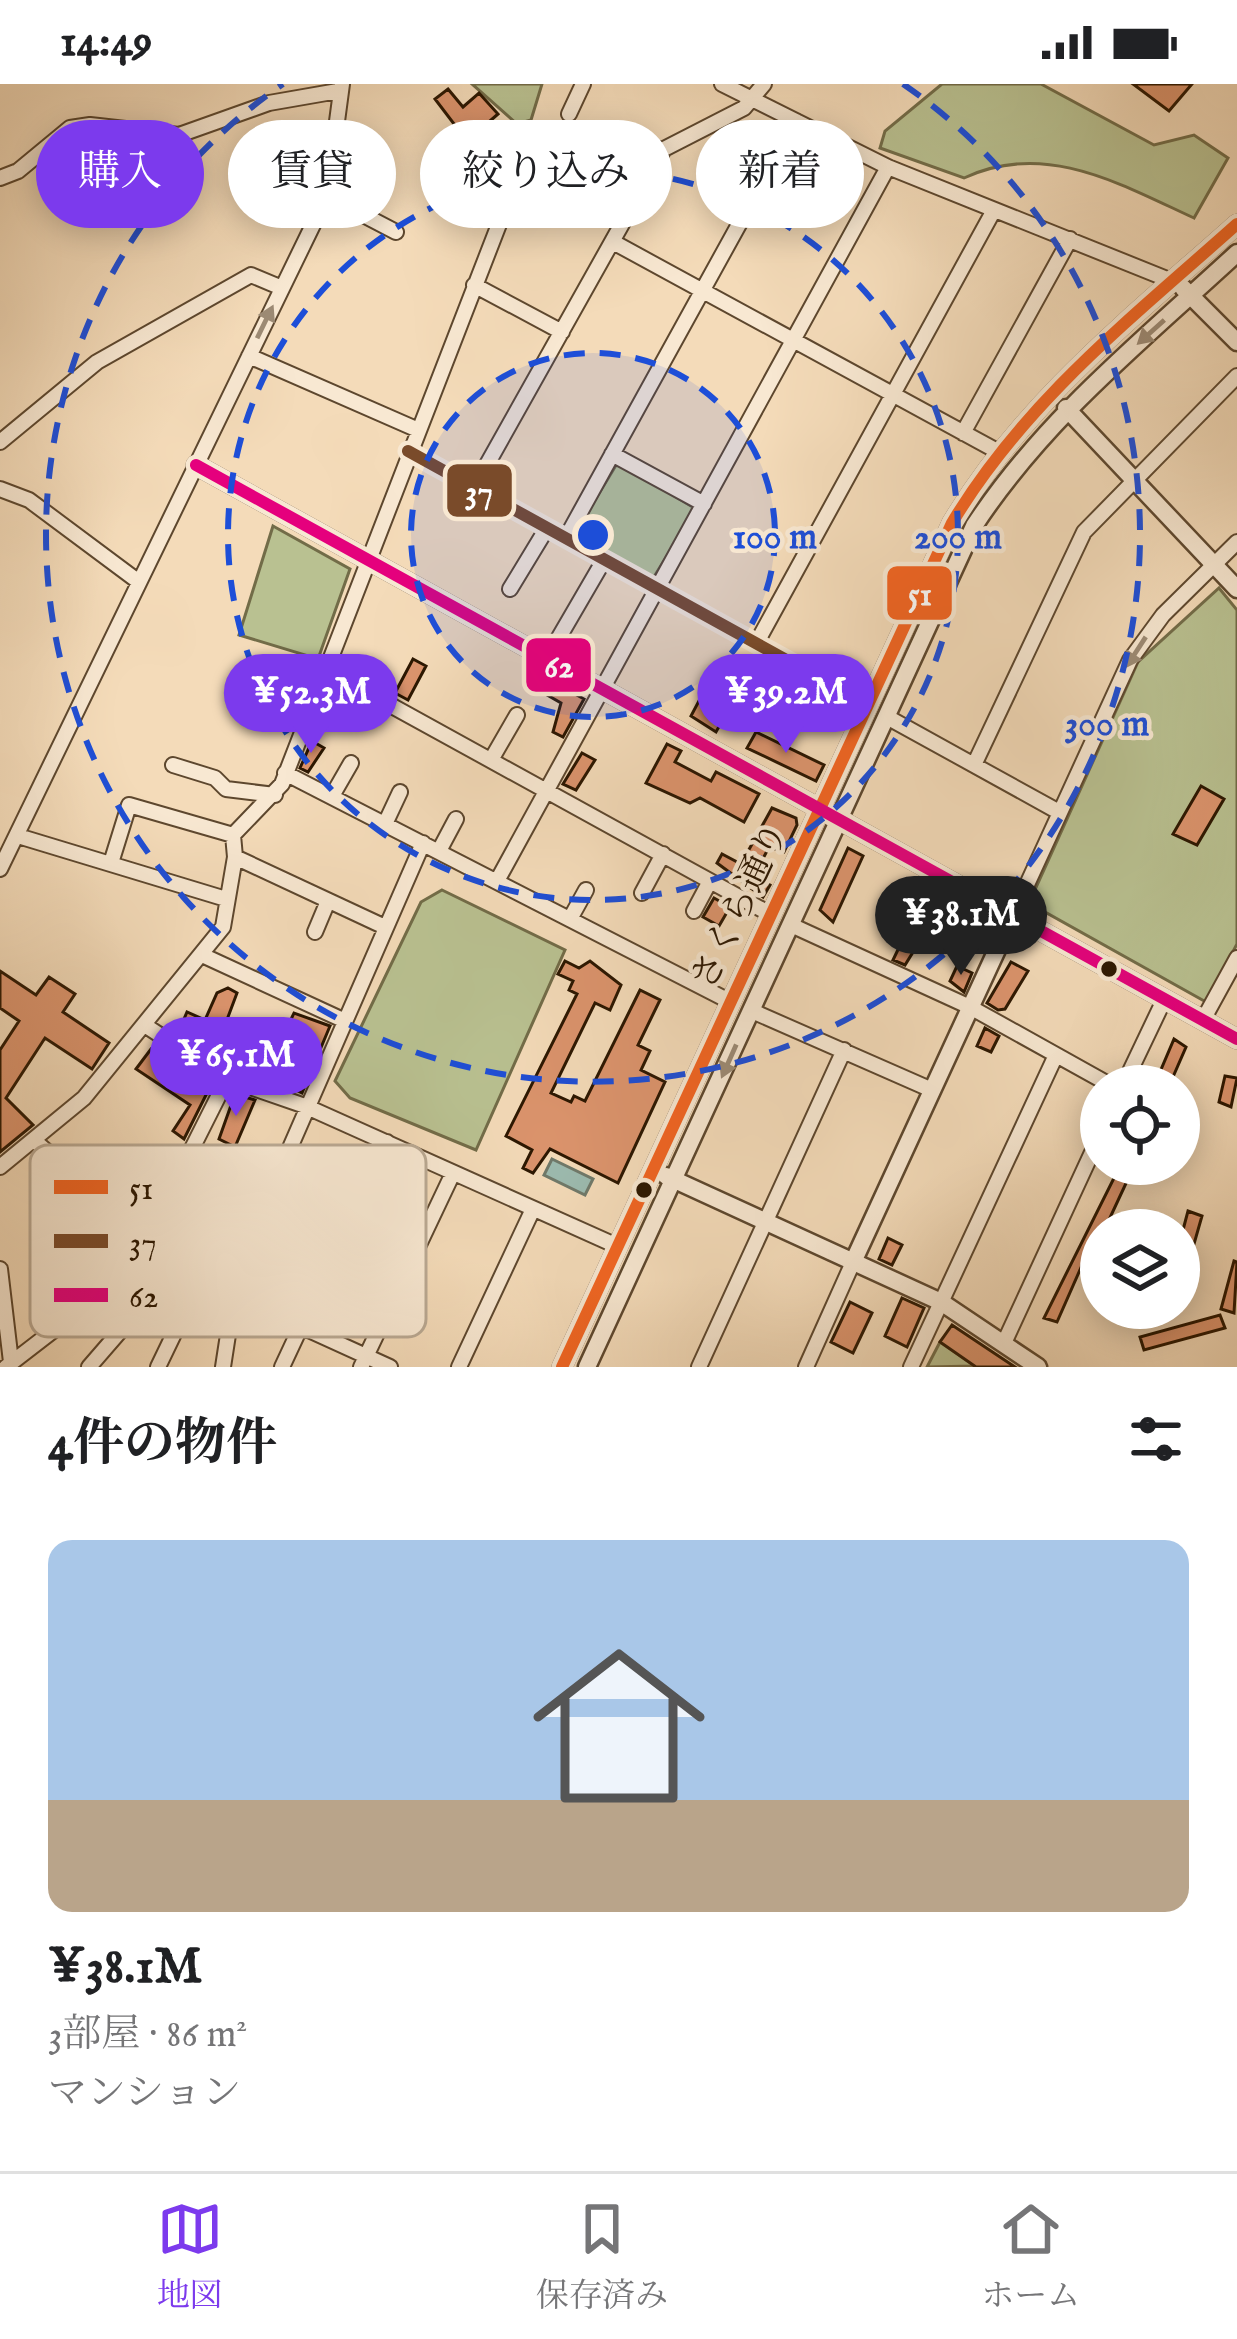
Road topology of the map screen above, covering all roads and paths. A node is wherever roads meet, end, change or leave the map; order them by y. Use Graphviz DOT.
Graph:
graph roads {
  1 [pos="583,84"];
  2 [pos="722,84"];
  3 [pos="764,84"];
  4 [pos="340,87"];
  5 [pos="754,100"];
  6 [pos="569,114"];
  7 [pos="338,120"];
  8 [pos="794,120"];
  9 [pos="672,145"];
  10 [pos="864,155"];
  11 [pos="889,167"];
  12 [pos="0,178"];
  13 [pos="994,209"];
  14 [pos="1237,224"];
  15 [pos="311,228"];
  16 [pos="388,228"];
  17 [pos="497,228"];
  18 [pos="621,228"];
  19 [pos="736,228"];
  20 [pos="396,232"];
  21 [pos="1070,239"];
  22 [pos="613,242"];
  23 [pos="1237,253"];
  24 [pos="1172,281"];
  25 [pos="474,285"];
  26 [pos="282,288"];
  27 [pos="702,290"];
  28 [pos="1193,294"];
  29 [pos="562,332"];
  30 [pos="794,341"];
  31 [pos="1237,342"];
  32 [pos="249,356"];
  33 [pos="1237,376"];
  34 [pos="891,394"];
  35 [pos="1066,408"];
  36 [pos="416,429"];
  37 [pos="963,433"];
  38 [pos="0,442"];
  39 [pos="408,451"];
  40 [pos="998,451"];
  41 [pos="612,454"];
  42 [pos="196,465"];
  43 [pos="1014,465"];
  44 [pos="1133,479"];
  45 [pos="475,486"];
  46 [pos="0,489"];
  47 [pos="704,504"];
  48 [pos="547,528"];
  49 [pos="566,538"];
  50 [pos="1237,542"];
  51 [pos="367,559"];
  52 [pos="604,560"];
  53 [pos="1214,565"];
  54 [pos="139,582"];
  55 [pos="1237,589"];
  56 [pos="510,590"];
  57 [pos="656,590"];
  58 [pos="756,644"];
  59 [pos="547,658"];
  60 [pos="323,668"];
  61 [pos="602,688"];
  62 [pos="866,704"];
  63 [pos="517,716"];
  64 [pos="887,717"];
  65 [pos="491,760"];
  66 [pos="350,763"];
  67 [pos="173,765"];
  68 [pos="974,765"];
  69 [pos="284,773"];
  70 [pos="547,790"];
  71 [pos="400,792"];
  72 [pos="275,795"];
  73 [pos="332,796"];
  74 [pos="819,809"];
  75 [pos="1059,812"];
  76 [pos="456,819"];
  77 [pos="839,821"];
  78 [pos="385,824"];
  79 [pos="233,835"];
  80 [pos="18,836"];
  81 [pos="423,843"];
  82 [pos="439,851"];
  83 [pos="663,854"];
  84 [pos="235,857"];
  85 [pos="111,863"];
  86 [pos="0,869"];
  87 [pos="497,881"];
  88 [pos="710,881"];
  89 [pos="586,890"];
  90 [pos="642,892"];
  91 [pos="226,899"];
  92 [pos="328,901"];
  93 [pos="694,911"];
  94 [pos="770,914"];
  95 [pos="1013,915"];
  96 [pos="570,919"];
  97 [pos="791,925"];
  98 [pos="385,927"];
  99 [pos="315,932"];
  100 [pos="202,955"];
  101 [pos="1237,958"];
  102 [pos="1164,1000"];
  103 [pos="729,1001"];
  104 [pos="970,1007"];
  105 [pos="752,1011"];
  106 [pos="343,1020"];
  107 [pos="1203,1020"];
  108 [pos="146,1027"];
  109 [pos="1237,1039"];
  110 [pos="844,1050"];
  111 [pos="1056,1054"];
  112 [pos="1133,1065"];
  113 [pos="1080,1068"];
  114 [pos="227,1079"];
  115 [pos="932,1090"];
  116 [pos="304,1106"];
  117 [pos="36,1142"];
  118 [pos="387,1142"];
  119 [pos="32,1145"];
  120 [pos="39,1145"];
  121 [pos="195,1145"];
  122 [pos="290,1145"];
  123 [pos="386,1145"];
  124 [pos="393,1145"];
  125 [pos="30,1146"];
  126 [pos="426,1160"];
  127 [pos="0,1167"];
  128 [pos="652,1169"];
  129 [pos="453,1173"];
  130 [pos="1080,1178"];
  131 [pos="675,1180"];
  132 [pos="533,1209"];
  133 [pos="765,1220"];
  134 [pos="426,1230"];
  135 [pos="617,1246"];
  136 [pos="854,1261"];
  137 [pos="0,1270"];
  138 [pos="941,1301"];
  139 [pos="44,1337"];
  140 [pos="115,1337"];
  141 [pos="172,1337"];
  142 [pos="228,1337"];
  143 [pos="296,1337"];
  144 [pos="319,1337"];
  145 [pos="574,1341"];
  146 [pos="1004,1343"];
  147 [pos="596,1349"];
  148 [pos="364,1362"];
  149 [pos="9,1364"];
  150 [pos="1034,1366"];
  151 [pos="89,1367"];
  152 [pos="158,1367"];
  153 [pos="223,1367"];
  154 [pos="282,1367"];
  155 [pos="390,1367"];
  156 [pos="459,1367"];
  157 [pos="562,1367"];
  158 [pos="587,1367"];
  159 [pos="699,1367"];
  160 [pos="806,1367"];
  161 [pos="911,1367"];
  1 -- 6 [label="street"];
  2 -- 5 [label="street"];
  3 -- 5 [label="street"];
  4 -- 7 [label="street"];
  4 -- 12 [label="street"];
  5 -- 8 [label="street"];
  5 -- 9 [label="street"];
  10 -- 11 [label="street"];
  11 -- 13 [label="street"];
  11 -- 30 [label="street"];
  13 -- 21 [label="street"];
  13 -- 34 [label="street"];
  14 -- 24 [label="street, さくら通り"];
  15 -- 26 [label="street"];
  16 -- 20 [label="street"];
  17 -- 25 [label="street"];
  18 -- 22 [label="street"];
  19 -- 27 [label="street"];
  21 -- 24 [label="street"];
  21 -- 37 [label="street"];
  22 -- 27 [label="street"];
  22 -- 29 [label="street"];
  23 -- 28 [label="street, さくら通り"];
  24 -- 28 [label="street"];
  24 -- 40 [label="street, さくら通り"];
  25 -- 29 [label="street"];
  25 -- 36 [label="street"];
  32 -- 26 [label="street, one-way"];
  26 -- 38 [label="street"];
  27 -- 30 [label="street"];
  27 -- 41 [label="street"];
  28 -- 31 [label="street"];
  28 -- 35 [label="street, さくら通り, one-way"];
  29 -- 45 [label="street"];
  30 -- 34 [label="street"];
  30 -- 47 [label="street"];
  32 -- 36 [label="street"];
  32 -- 42 [label="street"];
  33 -- 44 [label="street"];
  34 -- 37 [label="street"];
  34 -- 58 [label="street"];
  35 -- 43 [label="street, さくら通り"];
  35 -- 44 [label="street"];
  36 -- 39 [label="street"];
  37 -- 40 [label="street"];
  39 -- 45 [label="street"];
  39 -- 51 [label="street"];
  40 -- 43 [label="street"];
  40 -- 62 [label="street, さくら通り"];
  41 -- 47 [label="street"];
  41 -- 49 [label="street"];
  42 -- 51 [label="street"];
  42 -- 54 [label="street"];
  43 -- 64 [label="street, さくら通り"];
  44 -- 53 [label="street"];
  44 -- 68 [label="street"];
  45 -- 48 [label="street"];
  46 -- 54 [label="street"];
  47 -- 57 [label="street"];
  48 -- 49 [label="street"];
  48 -- 56 [label="street"];
  49 -- 52 [label="street"];
  50 -- 53 [label="street"];
  51 -- 59 [label="street"];
  51 -- 60 [label="street"];
  52 -- 57 [label="street"];
  52 -- 59 [label="street"];
  53 -- 55 [label="street"];
  53 -- 75 [label="street, one-way"];
  54 -- 80 [label="street"];
  57 -- 58 [label="street"];
  57 -- 61 [label="street"];
  58 -- 62 [label="street"];
  59 -- 61 [label="street"];
  60 -- 65 [label="street"];
  60 -- 69 [label="street"];
  61 -- 70 [label="street"];
  61 -- 74 [label="street"];
  62 -- 74 [label="street, さくら通り"];
  63 -- 65 [label="street"];
  64 -- 68 [label="street"];
  64 -- 77 [label="street, さくら通り"];
  65 -- 70 [label="street"];
  66 -- 73 [label="street"];
  67 -- 72 [label="street"];
  68 -- 75 [label="street"];
  69 -- 72 [label="street"];
  69 -- 73 [label="street"];
  70 -- 83 [label="street"];
  70 -- 87 [label="street"];
  71 -- 78 [label="street"];
  72 -- 79 [label="street"];
  73 -- 78 [label="street"];
  74 -- 77 [label="street"];
  74 -- 94 [label="street, さくら通り"];
  75 -- 95 [label="street"];
  76 -- 82 [label="street"];
  77 -- 95 [label="street"];
  77 -- 97 [label="street, さくら通り"];
  78 -- 81 [label="street"];
  79 -- 84 [label="street"];
  79 -- 85 [label="street"];
  80 -- 85 [label="street"];
  80 -- 86 [label="street"];
  81 -- 82 [label="street"];
  81 -- 98 [label="street"];
  82 -- 87 [label="street"];
  83 -- 88 [label="street"];
  83 -- 90 [label="street"];
  84 -- 91 [label="street"];
  84 -- 92 [label="street"];
  85 -- 91 [label="street"];
  87 -- 96 [label="street"];
  88 -- 93 [label="street"];
  88 -- 94 [label="street"];
  89 -- 96 [label="street"];
  91 -- 100 [label="street"];
  92 -- 98 [label="street"];
  92 -- 99 [label="street"];
  94 -- 103 [label="street, さくら通り"];
  95 -- 102 [label="street"];
  95 -- 104 [label="street"];
  96 -- 103 [label="street"];
  97 -- 104 [label="street"];
  97 -- 105 [label="street, さくら通り"];
  98 -- 106 [label="street"];
  100 -- 106 [label="street"];
  100 -- 108 [label="street"];
  101 -- 107 [label="street"];
  102 -- 107 [label="street"];
  102 -- 112 [label="street"];
  103 -- 105 [label="street"];
  103 -- 128 [label="street, さくら通り"];
  104 -- 111 [label="street"];
  104 -- 115 [label="street"];
  105 -- 110 [label="street"];
  105 -- 131 [label="street, さくら通り, one-way"];
  106 -- 116 [label="street"];
  107 -- 109 [label="street"];
  108 -- 114 [label="street"];
  108 -- 117 [label="street"];
  110 -- 115 [label="street"];
  110 -- 133 [label="street"];
  111 -- 113 [label="street"];
  111 -- 138 [label="street"];
  114 -- 116 [label="street"];
  114 -- 121 [label="street"];
  115 -- 136 [label="street"];
  116 -- 118 [label="street"];
  116 -- 122 [label="street"];
  117 -- 119 [label="street"];
  117 -- 120 [label="street"];
  118 -- 123 [label="street"];
  118 -- 124 [label="street"];
  125 -- 127 [label="street"];
  126 -- 129 [label="street"];
  128 -- 131 [label="street"];
  128 -- 135 [label="street, さくら通り"];
  129 -- 132 [label="street"];
  129 -- 134 [label="street"];
  130 -- 146 [label="street"];
  131 -- 133 [label="street"];
  131 -- 147 [label="street, さくら通り"];
  132 -- 135 [label="street"];
  132 -- 156 [label="street"];
  133 -- 136 [label="street"];
  133 -- 159 [label="street"];
  135 -- 145 [label="street, さくら通り"];
  136 -- 138 [label="street"];
  136 -- 160 [label="street"];
  137 -- 149 [label="street"];
  138 -- 146 [label="street"];
  138 -- 161 [label="street"];
  139 -- 149 [label="street"];
  140 -- 151 [label="street"];
  141 -- 152 [label="street"];
  142 -- 153 [label="street"];
  143 -- 154 [label="street"];
  144 -- 148 [label="street"];
  145 -- 147 [label="street"];
  145 -- 157 [label="street, さくら通り"];
  146 -- 150 [label="street"];
  147 -- 158 [label="street, さくら通り"];
  148 -- 155 [label="street"];
}
